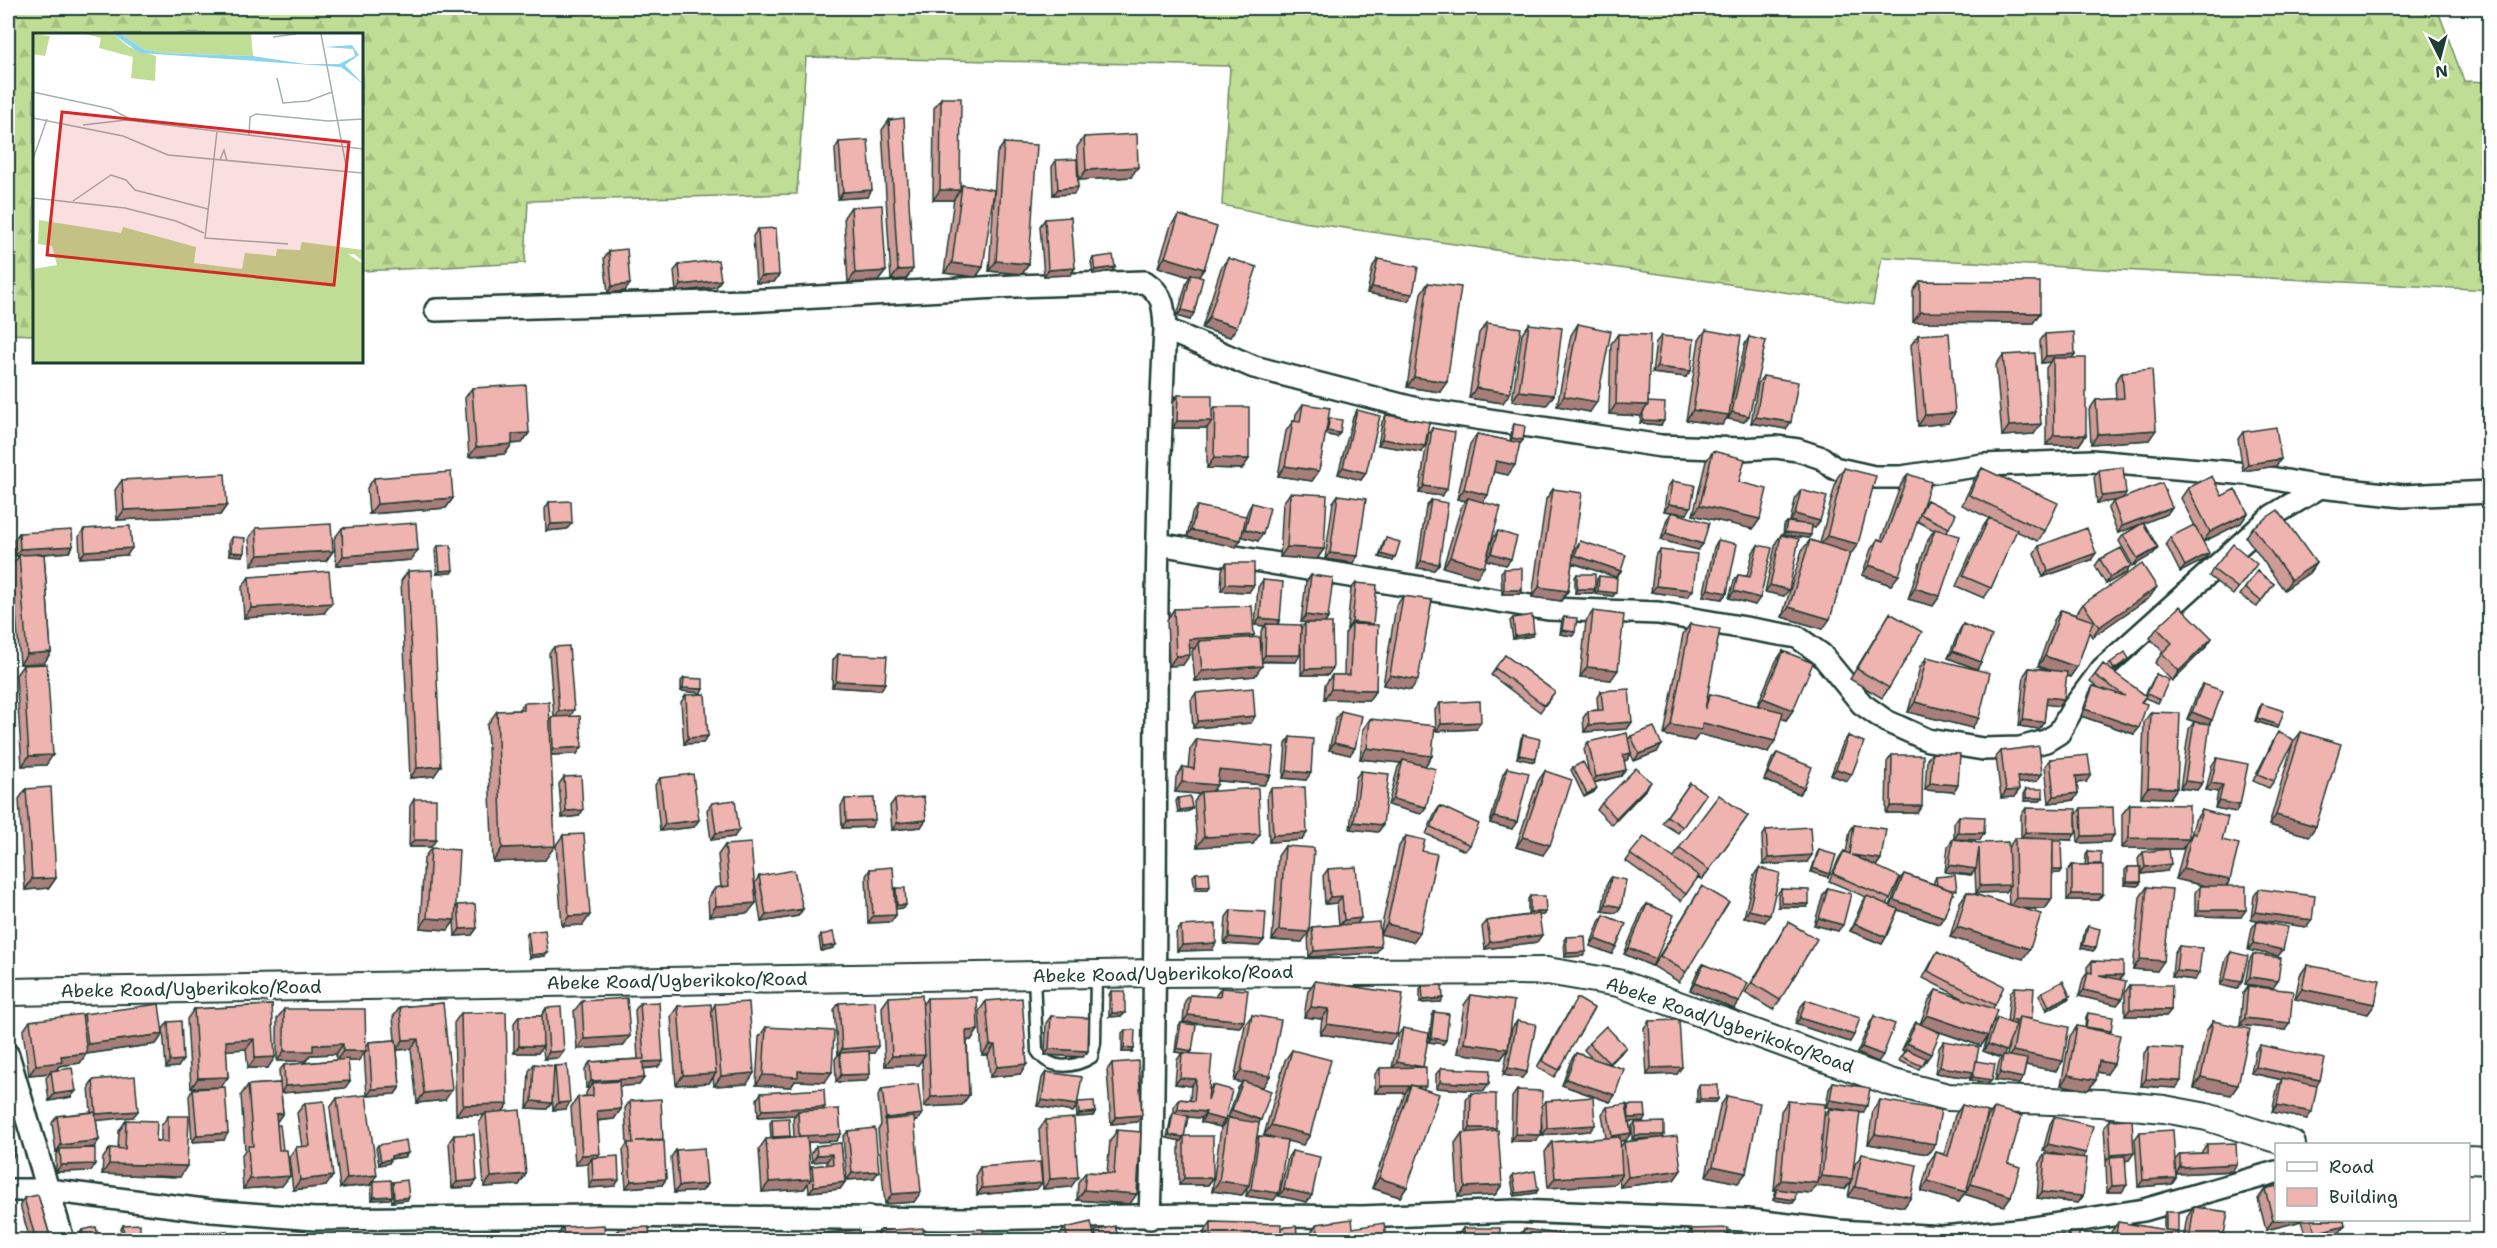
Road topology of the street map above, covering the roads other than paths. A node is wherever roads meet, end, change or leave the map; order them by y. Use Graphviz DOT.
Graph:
graph roads {
  1 [pos="436,310"];
  2 [pos="1165,328"];
  3 [pos="2320,487"];
  4 [pos="2490,492"];
  5 [pos="1158,544"];
  6 [pos="1155,973"];
  7 [pos="1096,974"];
  8 [pos="1034,975"];
  9 [pos="8,992"];
  10 [pos="8,1055"];
  11 [pos="2289,1143"];
  12 [pos="2470,1160"];
  13 [pos="2490,1161"];
  14 [pos="2275,1173"];
  15 [pos="8,1190"];
  16 [pos="48,1190"];
  17 [pos="869,1217"];
  18 [pos="1150,1218"];
  19 [pos="1887,1237"];
  20 [pos="63,1240"];
  21 [pos="870,1240"];
  1 -- 2 [label="street"];
  2 -- 3 [label="street"];
  2 -- 5 [label="street"];
  3 -- 4 [label="street"];
  3 -- 5 [label="street"];
  5 -- 6 [label="street"];
  6 -- 7 [label="street, Abeke Road/Ugberikoko/Road"];
  6 -- 11 [label="street, Abeke Road/Ugberikoko/Road"];
  6 -- 18 [label="street"];
  7 -- 8 [label="street, Abeke Road/Ugberikoko/Road"];
  7 -- 8 [label="lane"];
  8 -- 9 [label="street, Abeke Road/Ugberikoko/Road"];
  10 -- 16 [label="street"];
  12 -- 13 [label="street"];
  14 -- 19 [label="street"];
  15 -- 16 [label="street"];
  16 -- 17 [label="street"];
  16 -- 20 [label="street"];
  17 -- 18 [label="street"];
  17 -- 21 [label="street"];
  18 -- 19 [label="street"];
}
